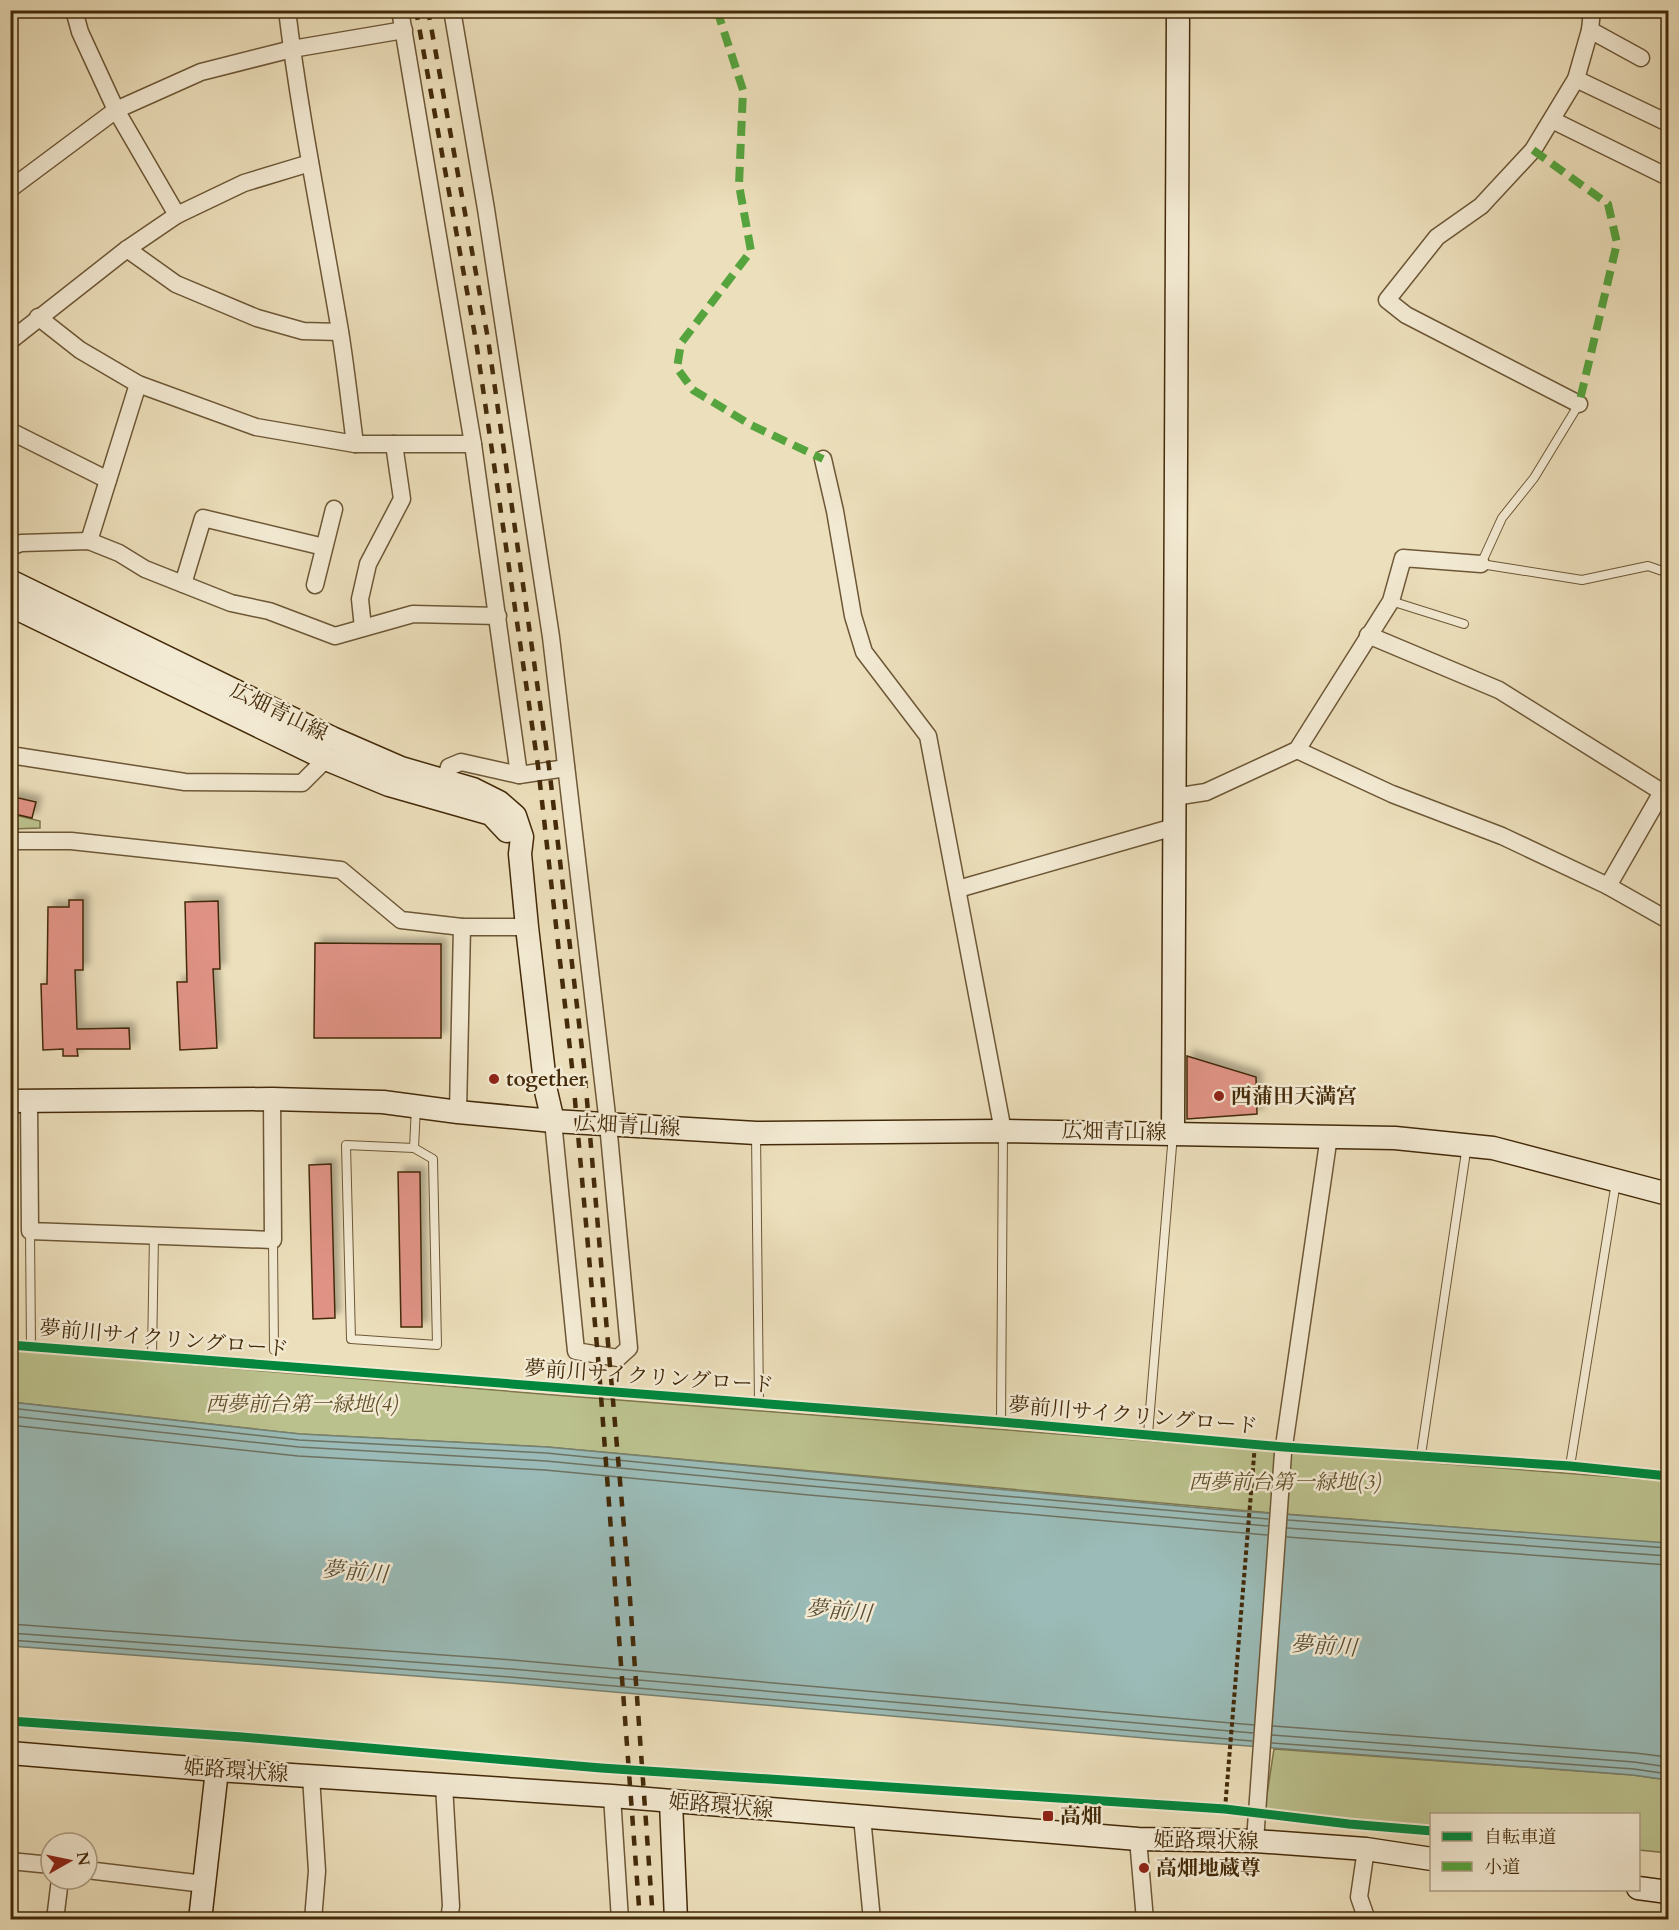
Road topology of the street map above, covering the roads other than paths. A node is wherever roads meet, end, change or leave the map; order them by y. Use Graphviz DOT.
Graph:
graph roads {
  1 [pos="74,10"];
  2 [pos="287,10"];
  3 [pos="400,10"];
  4 [pos="452,10"];
  5 [pos="1178,10"];
  6 [pos="1592,10"];
  7 [pos="404,30"];
  8 [pos="1590,30"];
  9 [pos="292,49"];
  10 [pos="1641,58"];
  11 [pos="1576,79"];
  12 [pos="116,110"];
  13 [pos="1552,120"];
  14 [pos="1668,123"];
  15 [pos="310,163"];
  16 [pos="1668,177"];
  17 [pos="10,189"];
  18 [pos="177,215"];
  19 [pos="127,249"];
  20 [pos="38,318"];
  21 [pos="340,332"];
  22 [pos="10,341"];
  23 [pos="138,384"];
  24 [pos="1580,404"];
  25 [pos="10,431"];
  26 [pos="355,444"];
  27 [pos="394,444"];
  28 [pos="473,444"];
  29 [pos="823,459"];
  30 [pos="108,480"];
  31 [pos="334,509"];
  32 [pos="89,541"];
  33 [pos="10,547"];
  34 [pos="324,547"];
  35 [pos="1481,564"];
  36 [pos="1668,573"];
  37 [pos="10,581"];
  38 [pos="183,584"];
  39 [pos="315,585"];
  40 [pos="1391,601"];
  41 [pos="10,605"];
  42 [pos="498,616"];
  43 [pos="1464,624"];
  44 [pos="363,628"];
  45 [pos="1368,635"];
  46 [pos="1297,750"];
  47 [pos="10,755"];
  48 [pos="326,759"];
  49 [pos="566,768"];
  50 [pos="519,775"];
  51 [pos="445,780"];
  52 [pos="1174,797"];
  53 [pos="1174,827"];
  54 [pos="10,841"];
  55 [pos="520,854"];
  56 [pos="1608,886"];
  57 [pos="958,889"];
  58 [pos="1668,920"];
  59 [pos="462,927"];
  60 [pos="527,927"];
  61 [pos="272,1099"];
  62 [pos="20,1101"];
  63 [pos="416,1106"];
  64 [pos="458,1112"];
  65 [pos="553,1121"];
  66 [pos="608,1125"];
  67 [pos="1003,1131"];
  68 [pos="756,1133"];
  69 [pos="1173,1133"];
  70 [pos="1329,1136"];
  71 [pos="1467,1145"];
  72 [pos="414,1148"];
  73 [pos="1616,1181"];
  74 [pos="1668,1194"];
  75 [pos="30,1231"];
  76 [pos="154,1235"];
  77 [pos="273,1240"];
  78 [pos="31,1347"];
  79 [pos="274,1350"];
  80 [pos="152,1356"];
  81 [pos="759,1404"];
  82 [pos="1001,1422"];
  83 [pos="1148,1434"];
  84 [pos="1421,1455"];
  85 [pos="1570,1466"];
  86 [pos="10,1753"];
  87 [pos="218,1770"];
  88 [pos="311,1776"];
  89 [pos="444,1785"];
  90 [pos="612,1796"];
  91 [pos="671,1802"];
  92 [pos="862,1817"];
  93 [pos="1138,1839"];
  94 [pos="1255,1840"];
  95 [pos="1366,1849"];
  96 [pos="1430,1858"];
  97 [pos="10,1861"];
  98 [pos="39,1864"];
  99 [pos="99,1871"];
  100 [pos="204,1884"];
  101 [pos="1640,1888"];
  102 [pos="59,1891"];
  103 [pos="1668,1892"];
  104 [pos="55,1920"];
  105 [pos="200,1920"];
  106 [pos="313,1920"];
  107 [pos="449,1920"];
  108 [pos="620,1920"];
  109 [pos="676,1920"];
  110 [pos="872,1920"];
  111 [pos="1145,1920"];
  112 [pos="1367,1920"];
  1 -- 12 [label="street"];
  2 -- 9 [label="street"];
  3 -- 7 [label="street"];
  4 -- 49 [label="street"];
  5 -- 52 [label="main road"];
  6 -- 8 [label="street"];
  7 -- 9 [label="street"];
  7 -- 28 [label="street"];
  8 -- 10 [label="street"];
  8 -- 11 [label="street"];
  9 -- 12 [label="street"];
  9 -- 15 [label="street"];
  11 -- 13 [label="street"];
  11 -- 14 [label="street"];
  12 -- 17 [label="street"];
  12 -- 18 [label="street"];
  13 -- 16 [label="street"];
  13 -- 24 [label="street"];
  15 -- 18 [label="street"];
  15 -- 21 [label="street"];
  18 -- 19 [label="street"];
  19 -- 20 [label="street"];
  19 -- 21 [label="street"];
  20 -- 22 [label="street"];
  20 -- 23 [label="street"];
  21 -- 26 [label="street"];
  23 -- 26 [label="street"];
  23 -- 30 [label="street"];
  24 -- 35 [label="lane"];
  25 -- 30 [label="street"];
  26 -- 27 [label="street"];
  27 -- 28 [label="street"];
  27 -- 44 [label="street"];
  28 -- 42 [label="street"];
  29 -- 57 [label="street"];
  30 -- 32 [label="street"];
  31 -- 34 [label="street"];
  32 -- 33 [label="street"];
  32 -- 38 [label="street"];
  34 -- 38 [label="street"];
  34 -- 39 [label="street"];
  35 -- 36 [label="lane"];
  35 -- 40 [label="street"];
  37 -- 51 [label="main road, 広畑青山線"];
  38 -- 44 [label="street"];
  40 -- 43 [label="lane"];
  40 -- 45 [label="street"];
  41 -- 48 [label="main road, 広畑青山線"];
  42 -- 44 [label="street"];
  42 -- 50 [label="street"];
  45 -- 46 [label="street"];
  45 -- 56 [label="street"];
  46 -- 52 [label="street"];
  46 -- 56 [label="street"];
  47 -- 48 [label="street"];
  48 -- 55 [label="main road, 広畑青山線"];
  49 -- 50 [label="street"];
  49 -- 66 [label="street"];
  50 -- 51 [label="street"];
  51 -- 55 [label="main road, 広畑青山線"];
  52 -- 53 [label="main road"];
  53 -- 57 [label="street"];
  53 -- 69 [label="main road"];
  54 -- 59 [label="street"];
  55 -- 60 [label="main road, 広畑青山線"];
  56 -- 58 [label="street"];
  57 -- 67 [label="street"];
  59 -- 60 [label="street"];
  59 -- 64 [label="street"];
  60 -- 65 [label="main road, 広畑青山線"];
  61 -- 62 [label="main road, 広畑青山線"];
  61 -- 63 [label="main road, 広畑青山線"];
  61 -- 77 [label="street"];
  62 -- 75 [label="street"];
  63 -- 64 [label="main road, 広畑青山線"];
  63 -- 72 [label="lane"];
  64 -- 65 [label="main road, 広畑青山線"];
  65 -- 66 [label="main road, 広畑青山線"];
  65 -- 66 [label="street"];
  66 -- 68 [label="main road, 広畑青山線"];
  67 -- 68 [label="main road, 広畑青山線"];
  67 -- 69 [label="main road, 広畑青山線"];
  67 -- 82 [label="lane"];
  68 -- 81 [label="lane"];
  69 -- 70 [label="main road, 広畑青山線"];
  69 -- 83 [label="lane"];
  70 -- 71 [label="main road, 広畑青山線"];
  70 -- 94 [label="street"];
  71 -- 73 [label="main road, 広畑青山線"];
  71 -- 84 [label="lane"];
  72 -- 72 [label="lane"];
  73 -- 74 [label="main road, 広畑青山線"];
  73 -- 85 [label="lane"];
  75 -- 76 [label="street"];
  75 -- 78 [label="lane"];
  76 -- 77 [label="street"];
  76 -- 80 [label="lane"];
  77 -- 79 [label="lane"];
  86 -- 87 [label="main road, 姫路環状線"];
  87 -- 88 [label="main road, 姫路環状線"];
  87 -- 100 [label="main road"];
  88 -- 89 [label="main road, 姫路環状線"];
  88 -- 106 [label="street"];
  89 -- 90 [label="main road, 姫路環状線"];
  89 -- 107 [label="street"];
  90 -- 91 [label="main road, 姫路環状線"];
  90 -- 108 [label="street"];
  91 -- 92 [label="main road, 姫路環状線"];
  91 -- 109 [label="main road"];
  92 -- 93 [label="main road, 姫路環状線"];
  92 -- 110 [label="street"];
  93 -- 94 [label="main road, 姫路環状線"];
  93 -- 111 [label="street"];
  94 -- 95 [label="main road, 姫路環状線"];
  95 -- 96 [label="main road, 姫路環状線"];
  95 -- 112 [label="street"];
  97 -- 98 [label="street"];
  99 -- 100 [label="street"];
  100 -- 105 [label="main road"];
  101 -- 103 [label="main road"];
  102 -- 104 [label="street"];
}
